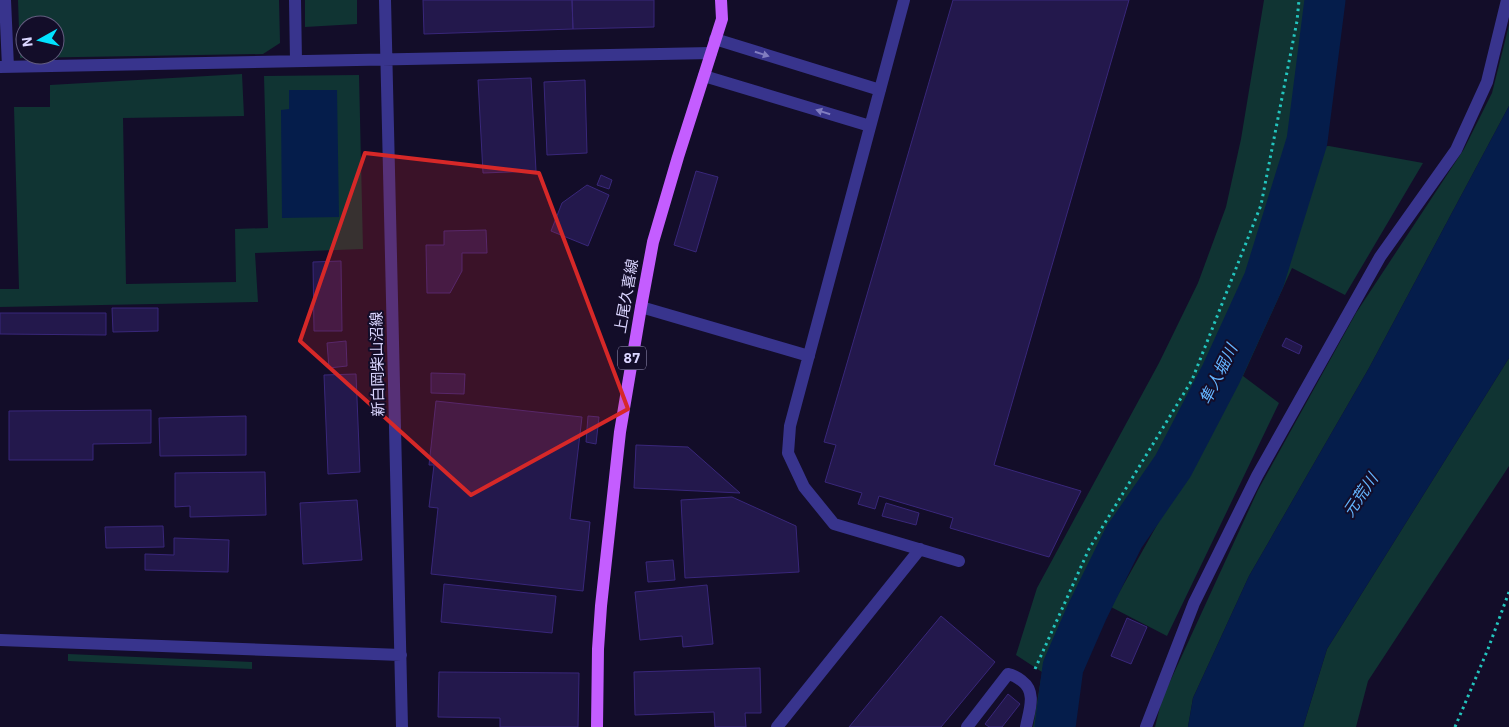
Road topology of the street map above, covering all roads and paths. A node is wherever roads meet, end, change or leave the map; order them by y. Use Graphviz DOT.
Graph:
graph roads {
  1 [pos="5,0"];
  2 [pos="294,0"];
  3 [pos="385,0"];
  4 [pos="721,0"];
  5 [pos="904,0"];
  6 [pos="1299,0"];
  7 [pos="1507,0"];
  8 [pos="716,39"];
  9 [pos="711,53"];
  10 [pos="386,60"];
  11 [pos="296,62"];
  12 [pos="4,67"];
  13 [pos="704,76"];
  14 [pos="880,90"];
  15 [pos="870,126"];
  16 [pos="640,307"];
  17 [pos="808,356"];
  18 [pos="920,549"];
  19 [pos="959,561"];
  20 [pos="1509,592"];
  21 [pos="0,640"];
  22 [pos="401,655"];
  23 [pos="1028,685"];
  24 [pos="402,727"];
  25 [pos="597,727"];
  26 [pos="777,727"];
  27 [pos="967,727"];
  28 [pos="1026,727"];
  29 [pos="1146,727"];
  30 [pos="1455,727"];
  1 -- 12 [label="street"];
  2 -- 11 [label="street"];
  3 -- 10 [label="street, 新白岡柴山沼線"];
  4 -- 8 [label="main road, 上尾久喜線 / 87"];
  5 -- 14 [label="street"];
  6 -- 23 [label="path"];
  7 -- 29 [label="street"];
  8 -- 9 [label="main road, 上尾久喜線 / 87"];
  8 -- 14 [label="street, one-way"];
  9 -- 10 [label="street"];
  9 -- 13 [label="main road, 上尾久喜線 / 87"];
  10 -- 11 [label="street"];
  10 -- 22 [label="street, 新白岡柴山沼線"];
  11 -- 12 [label="street"];
  15 -- 13 [label="street, one-way"];
  13 -- 16 [label="main road, 上尾久喜線 / 87"];
  14 -- 15 [label="street"];
  15 -- 17 [label="street"];
  16 -- 17 [label="street"];
  16 -- 25 [label="main road, 上尾久喜線 / 87"];
  17 -- 18 [label="street"];
  18 -- 19 [label="street"];
  18 -- 26 [label="street"];
  20 -- 30 [label="path"];
  21 -- 22 [label="street"];
  22 -- 24 [label="street, 新白岡柴山沼線"];
  23 -- 27 [label="street"];
  23 -- 28 [label="street"];
}
